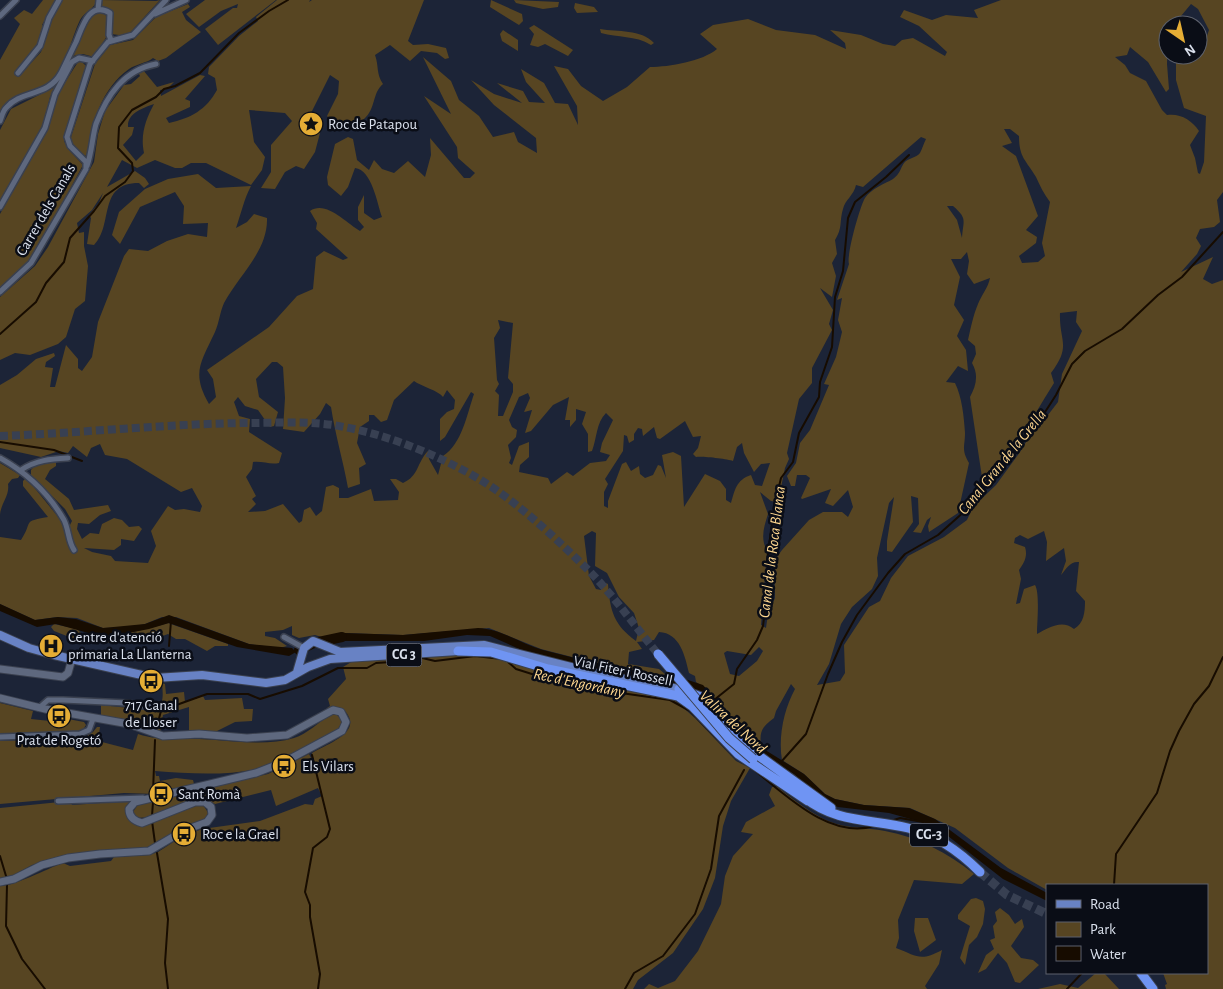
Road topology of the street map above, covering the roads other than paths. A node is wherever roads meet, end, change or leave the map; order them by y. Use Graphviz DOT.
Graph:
graph roads {
  1 [pos="16,0"];
  2 [pos="59,0"];
  3 [pos="99,0"];
  4 [pos="166,0"];
  5 [pos="186,0"];
  6 [pos="98,9"];
  7 [pos="0,16"];
  8 [pos="151,16"];
  9 [pos="111,40"];
  10 [pos="92,61"];
  11 [pos="156,64"];
  12 [pos="18,73"];
  13 [pos="0,121"];
  14 [pos="86,169"];
  15 [pos="0,207"];
  16 [pos="0,292"];
  17 [pos="0,458"];
  18 [pos="68,458"];
  19 [pos="22,470"];
  20 [pos="74,550"];
  21 [pos="0,635"];
  22 [pos="284,637"];
  23 [pos="323,645"];
  24 [pos="458,648"];
  25 [pos="304,650"];
  26 [pos="349,654"];
  27 [pos="658,654"];
  28 [pos="72,659"];
  29 [pos="318,663"];
  30 [pos="0,669"];
  31 [pos="294,675"];
  32 [pos="679,689"];
  33 [pos="0,698"];
  34 [pos="39,708"];
  35 [pos="156,708"];
  36 [pos="93,719"];
  37 [pos="0,738"];
  38 [pos="146,798"];
  39 [pos="58,801"];
  40 [pos="808,801"];
  41 [pos="866,823"];
  42 [pos="980,872"];
  43 [pos="0,882"];
  44 [pos="1143,976"];
  45 [pos="1153,989"];
  1 -- 7 [label="street"];
  2 -- 12 [label="street"];
  3 -- 6 [label="street"];
  4 -- 8 [label="street"];
  5 -- 8 [label="street"];
  6 -- 9 [label="street"];
  6 -- 13 [label="street"];
  8 -- 9 [label="street"];
  9 -- 10 [label="street, Carrer dels Canals"];
  10 -- 14 [label="street, Carrer dels Canals"];
  10 -- 15 [label="street"];
  11 -- 14 [label="street"];
  14 -- 16 [label="street, Carrer dels Canals"];
  17 -- 19 [label="street"];
  18 -- 19 [label="street"];
  19 -- 20 [label="street"];
  21 -- 28 [label="main road"];
  22 -- 25 [label="street"];
  23 -- 25 [label="main road"];
  23 -- 26 [label="main road, CG 3"];
  23 -- 29 [label="main road"];
  24 -- 26 [label="main road, CG 3"];
  24 -- 32 [label="main road, CG 3"];
  24 -- 40 [label="highway, Vial Fiter i Rossell / CG 3"];
  25 -- 29 [label="main road"];
  25 -- 31 [label="main road"];
  26 -- 29 [label="main road"];
  27 -- 40 [label="highway, CG-3, bridge"];
  28 -- 30 [label="street"];
  28 -- 31 [label="main road"];
  29 -- 31 [label="main road"];
  32 -- 41 [label="highway, Vial Fiter i Rossell / CG 3"];
  33 -- 34 [label="street"];
  34 -- 35 [label="street"];
  34 -- 36 [label="street"];
  36 -- 37 [label="street"];
  36 -- 38 [label="street"];
  38 -- 39 [label="street"];
  38 -- 43 [label="street"];
  40 -- 41 [label="highway, CG-3"];
  41 -- 42 [label="highway, CG-3"];
  44 -- 45 [label="highway"];
}
